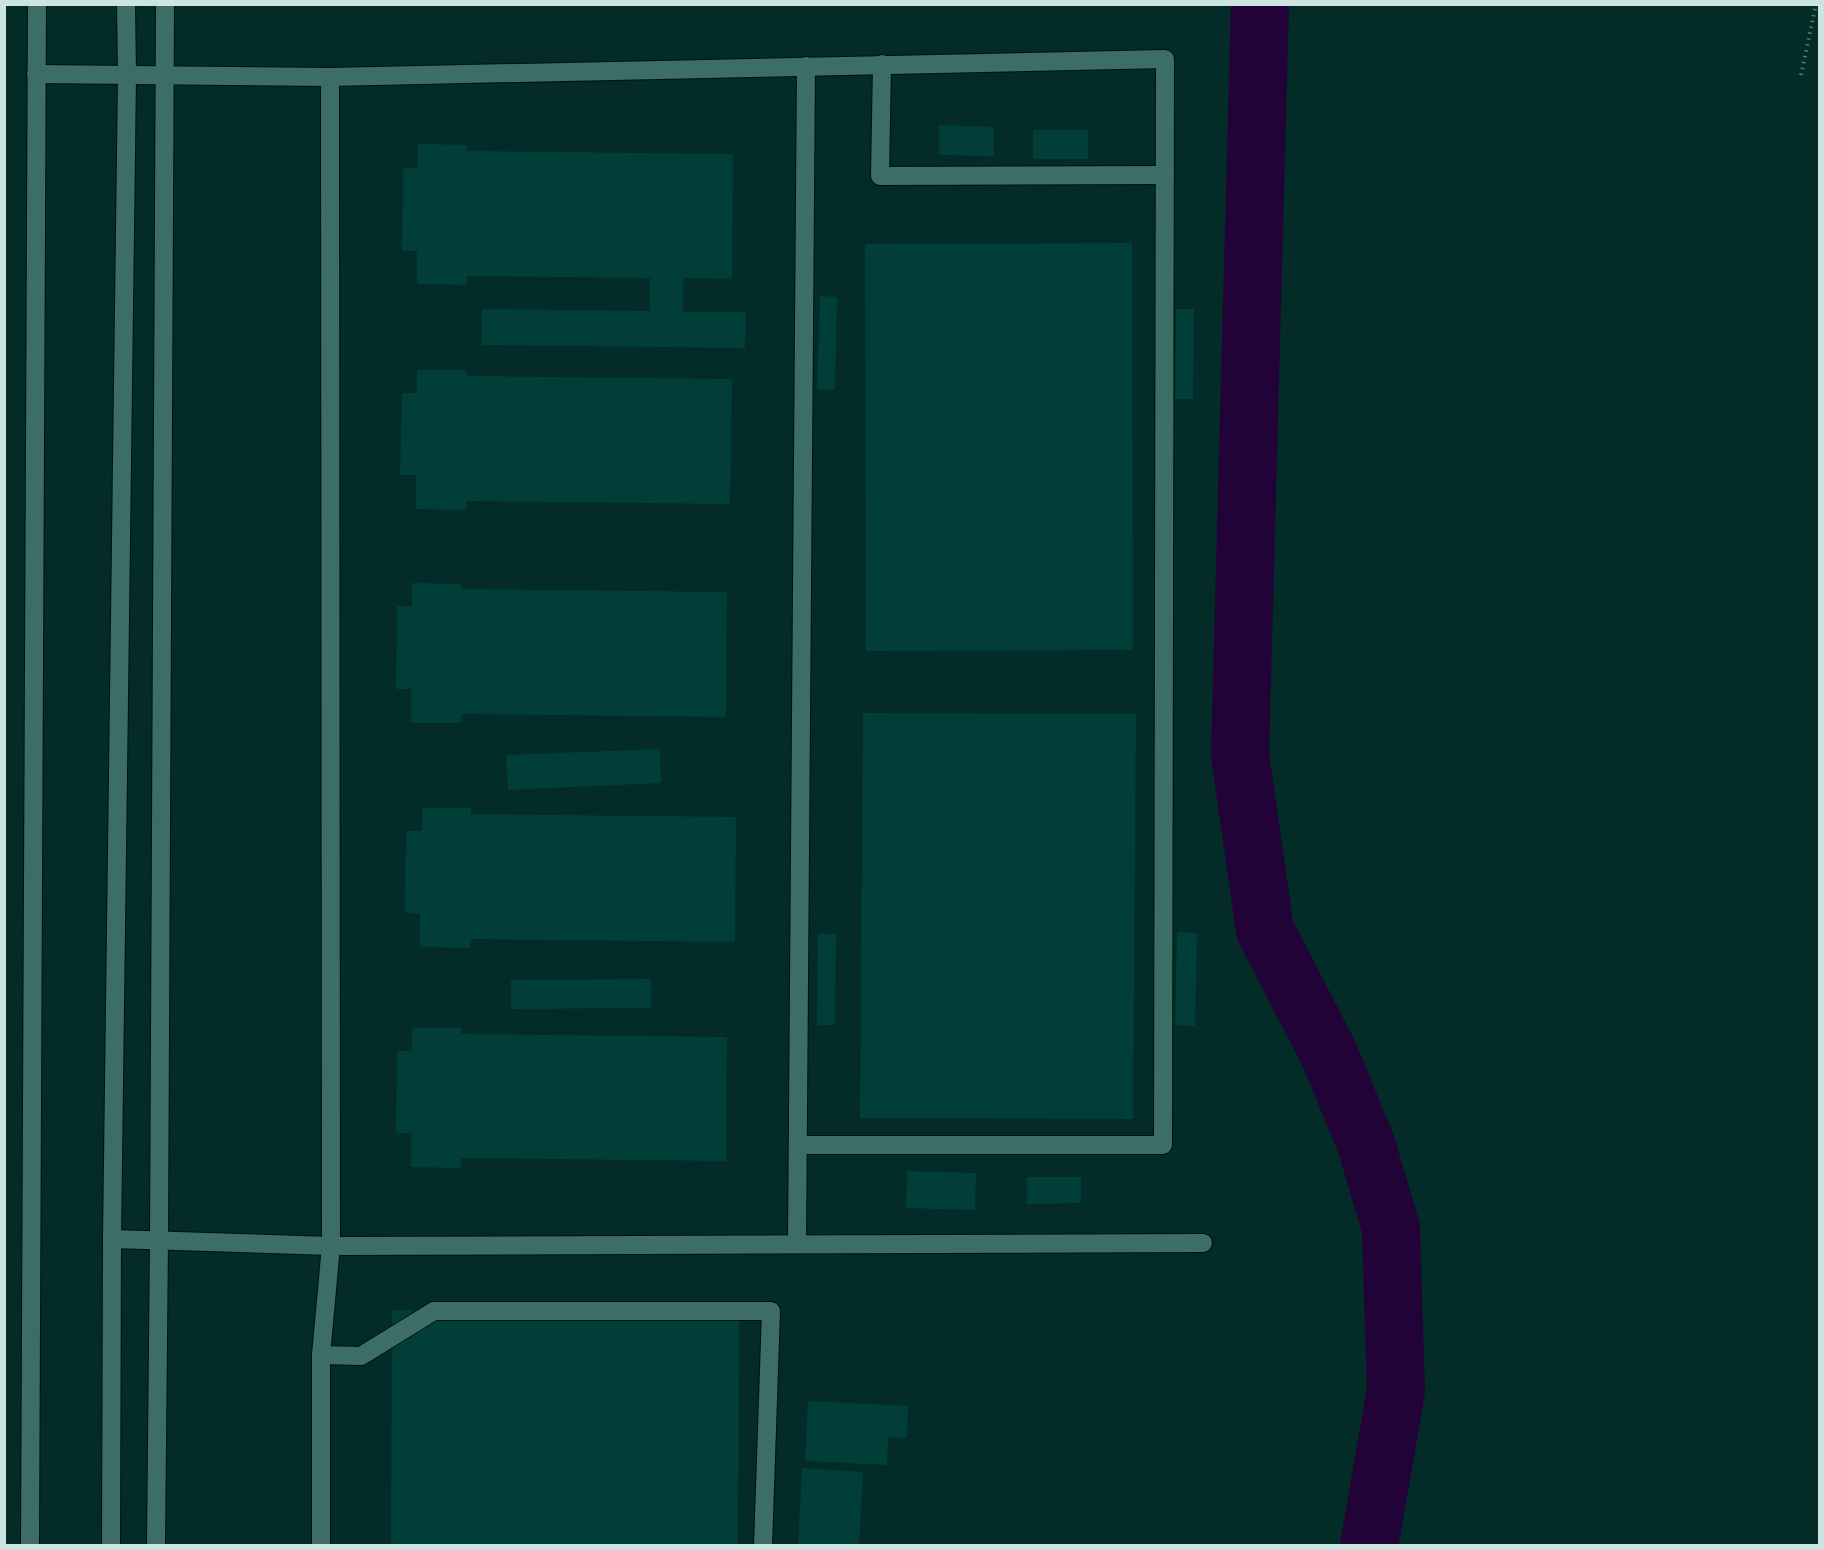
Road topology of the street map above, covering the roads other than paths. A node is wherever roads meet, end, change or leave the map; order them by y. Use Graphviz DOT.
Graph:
graph roads {
  1 [pos="37,4"];
  2 [pos="126,4"];
  3 [pos="165,4"];
  4 [pos="882,64"];
  5 [pos="806,66"];
  6 [pos="36,74"];
  7 [pos="127,75"];
  8 [pos="164,75"];
  9 [pos="330,77"];
  10 [pos="1165,176"];
  11 [pos="798,1145"];
  12 [pos="112,1239"];
  13 [pos="159,1240"];
  14 [pos="797,1243"];
  15 [pos="1203,1243"];
  16 [pos="331,1246"];
  17 [pos="321,1355"];
  18 [pos="30,1545"];
  19 [pos="111,1545"];
  20 [pos="156,1545"];
  21 [pos="321,1545"];
  22 [pos="763,1545"];
  1 -- 6 [label="street"];
  2 -- 7 [label="street"];
  3 -- 8 [label="street"];
  4 -- 5 [label="street"];
  4 -- 10 [label="street"];
  4 -- 10 [label="street"];
  5 -- 9 [label="street"];
  5 -- 11 [label="street"];
  6 -- 7 [label="street"];
  6 -- 18 [label="street"];
  7 -- 8 [label="street"];
  7 -- 12 [label="street"];
  8 -- 9 [label="street"];
  8 -- 13 [label="street"];
  9 -- 16 [label="street"];
  10 -- 11 [label="street"];
  11 -- 14 [label="street"];
  12 -- 13 [label="street"];
  12 -- 19 [label="street"];
  13 -- 16 [label="street"];
  13 -- 20 [label="street"];
  14 -- 15 [label="street"];
  14 -- 16 [label="street"];
  16 -- 17 [label="street"];
  17 -- 21 [label="street"];
  17 -- 22 [label="street"];
}
